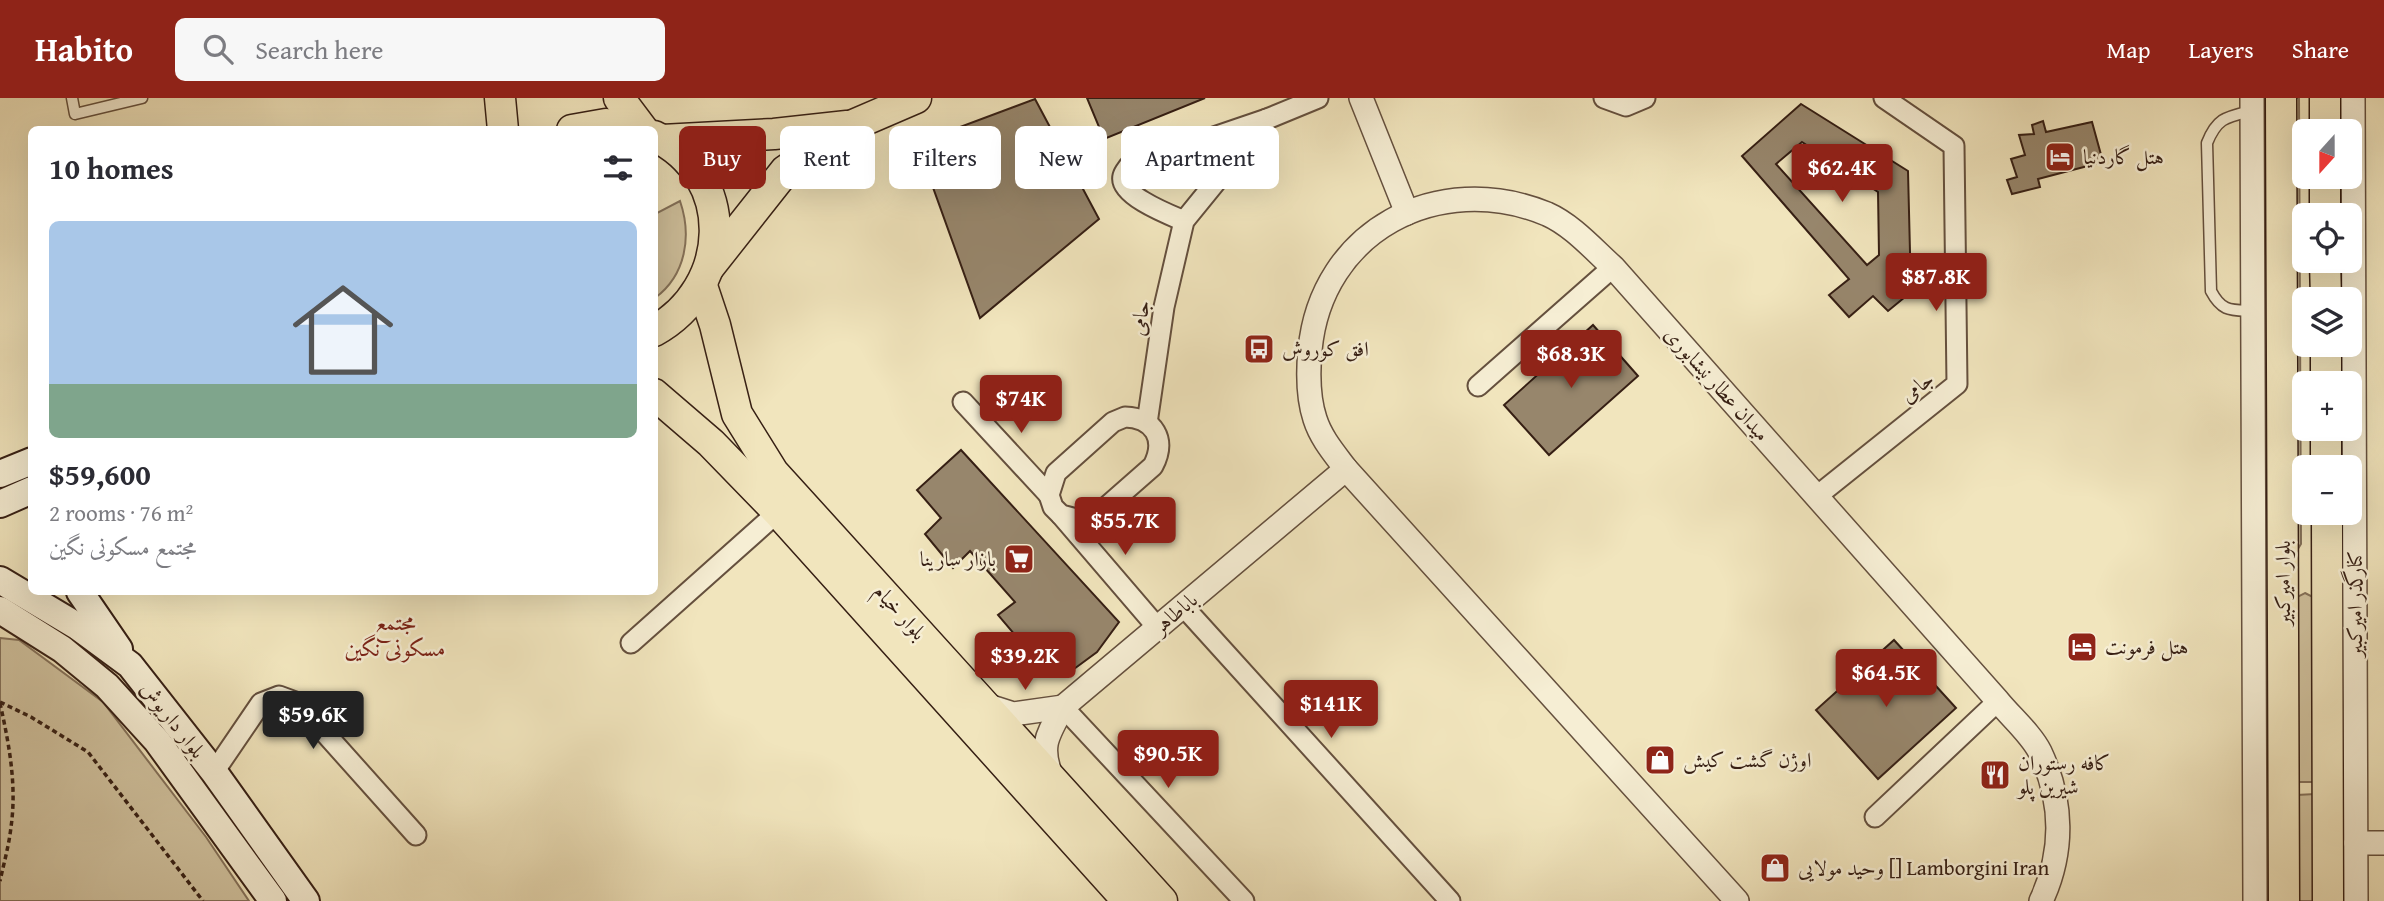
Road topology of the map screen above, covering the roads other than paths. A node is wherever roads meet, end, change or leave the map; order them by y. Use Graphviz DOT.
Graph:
graph roads {
  1 [pos="72,98"];
  2 [pos="142,98"];
  3 [pos="500,98"];
  4 [pos="619,98"];
  5 [pos="916,98"];
  6 [pos="1318,98"];
  7 [pos="1362,98"];
  8 [pos="1604,98"];
  9 [pos="1645,98"];
  10 [pos="1884,98"];
  11 [pos="2281,98"];
  12 [pos="2325,98"];
  13 [pos="2353,98"];
  14 [pos="2252,104"];
  15 [pos="1267,119"];
  16 [pos="2325,119"];
  17 [pos="503,126"];
  18 [pos="595,126"];
  19 [pos="615,126"];
  20 [pos="643,126"];
  21 [pos="851,126"];
  22 [pos="780,133"];
  23 [pos="658,134"];
  24 [pos="658,140"];
  25 [pos="780,178"];
  26 [pos="1407,213"];
  27 [pos="1184,221"];
  28 [pos="1613,267"];
  29 [pos="706,276"];
  30 [pos="2252,311"];
  31 [pos="658,329"];
  32 [pos="1478,386"];
  33 [pos="658,397"];
  34 [pos="963,402"];
  35 [pos="1147,423"];
  36 [pos="28,463"];
  37 [pos="1346,469"];
  38 [pos="0,474"];
  39 [pos="28,493"];
  40 [pos="1049,495"];
  41 [pos="1817,496"];
  42 [pos="0,504"];
  43 [pos="778,512"];
  44 [pos="1061,516"];
  45 [pos="2327,525"];
  46 [pos="2327,525"];
  47 [pos="2283,535"];
  48 [pos="0,580"];
  49 [pos="82,595"];
  50 [pos="2283,604"];
  51 [pos="2327,604"];
  52 [pos="1182,606"];
  53 [pos="0,610"];
  54 [pos="1157,627"];
  55 [pos="631,643"];
  56 [pos="130,664"];
  57 [pos="1998,701"];
  58 [pos="984,705"];
  59 [pos="1063,707"];
  60 [pos="214,772"];
  61 [pos="1052,778"];
  62 [pos="1875,817"];
  63 [pos="415,835"];
  64 [pos="2356,843"];
  65 [pos="2384,843"];
  66 [pos="273,901"];
  67 [pos="306,901"];
  68 [pos="1128,901"];
  69 [pos="1162,901"];
  70 [pos="1244,901"];
  71 [pos="1450,901"];
  72 [pos="1737,901"];
  73 [pos="2041,901"];
  74 [pos="2255,901"];
  75 [pos="2284,901"];
  76 [pos="2328,901"];
  77 [pos="2356,901"];
  1 -- 2 [label="lane"];
  3 -- 17 [label="main road"];
  4 -- 20 [label="main road"];
  5 -- 21 [label="main road"];
  6 -- 15 [label="street, جامی"];
  7 -- 26 [label="street"];
  8 -- 9 [label="street"];
  10 -- 41 [label="street, جامی"];
  11 -- 47 [label="main road, بلوار امیرکبیر"];
  12 -- 16 [label="main road"];
  13 -- 64 [label="street, کنارگذر امیرکبیر"];
  14 -- 30 [label="street"];
  14 -- 30 [label="lane"];
  15 -- 27 [label="street, جامی"];
  15 -- 27 [label="street, جامی"];
  18 -- 19 [label="main road"];
  22 -- 23 [label="main road"];
  24 -- 29 [label="main road"];
  25 -- 29 [label="main road"];
  26 -- 28 [label="street, میدان عطار نیشابوری"];
  26 -- 37 [label="street, میدان عطار نیشابوری"];
  27 -- 35 [label="street, جامی"];
  28 -- 32 [label="street"];
  28 -- 41 [label="street, میدان عطار نیشابوری"];
  29 -- 31 [label="main road"];
  29 -- 58 [label="main road, بلوار خیام"];
  30 -- 74 [label="street"];
  33 -- 43 [label="main road, بلوار خیام"];
  34 -- 40 [label="street"];
  35 -- 40 [label="street"];
  35 -- 44 [label="street, جامی"];
  36 -- 38 [label="main road"];
  37 -- 52 [label="street, باباطاهر"];
  37 -- 72 [label="street, میدان عطار نیشابوری"];
  39 -- 42 [label="main road"];
  40 -- 44 [label="street"];
  41 -- 57 [label="street, میدان عطار نیشابوری"];
  43 -- 55 [label="street"];
  43 -- 68 [label="main road, بلوار خیام"];
  44 -- 54 [label="street"];
  45 -- 47 [label="main road"];
  46 -- 51 [label="main road, بلوار امیرکبیر"];
  47 -- 50 [label="main road, بلوار امیرکبیر"];
  48 -- 56 [label="main road, بلوار داریوش"];
  49 -- 56 [label="main road"];
  50 -- 51 [label="main road"];
  50 -- 75 [label="main road, بلوار امیرکبیر"];
  51 -- 76 [label="main road, بلوار امیرکبیر"];
  52 -- 54 [label="street, باباطاهر"];
  52 -- 71 [label="street"];
  53 -- 66 [label="main road, بلوار داریوش"];
  54 -- 59 [label="street, باباطاهر"];
  56 -- 60 [label="main road, بلوار داریوش"];
  57 -- 62 [label="street"];
  57 -- 73 [label="street, میدان عطار نیشابوری"];
  58 -- 59 [label="street"];
  58 -- 61 [label="main road, بلوار خیام"];
  59 -- 61 [label="street, باباطاهر"];
  59 -- 70 [label="street"];
  60 -- 63 [label="street"];
  60 -- 67 [label="main road, بلوار داریوش"];
  61 -- 69 [label="main road, بلوار خیام"];
  64 -- 65 [label="street"];
  64 -- 77 [label="street, کنارگذر امیرکبیر"];
}
